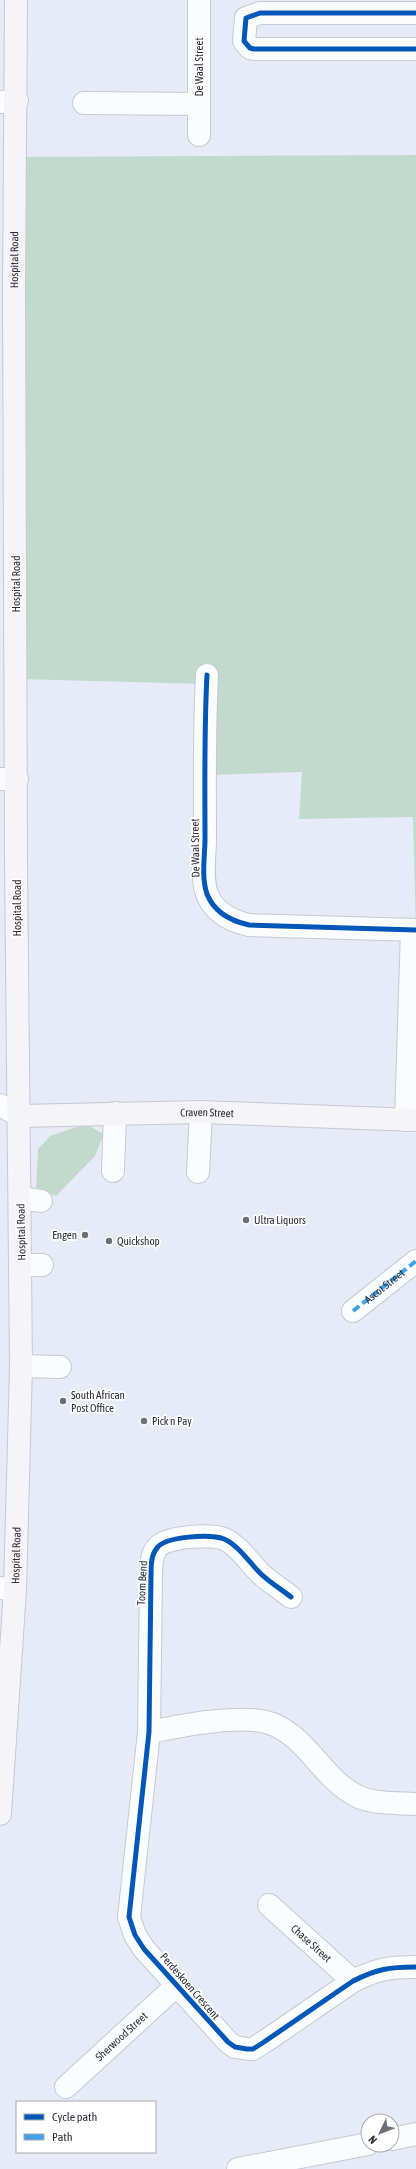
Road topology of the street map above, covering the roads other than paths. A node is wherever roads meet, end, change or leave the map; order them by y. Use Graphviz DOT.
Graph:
graph roads {
  1 [pos="16,0"];
  2 [pos="199,0"];
  3 [pos="409,9"];
  4 [pos="416,49"];
  5 [pos="8,102"];
  6 [pos="84,103"];
  7 [pos="199,104"];
  8 [pos="199,135"];
  9 [pos="8,416"];
  10 [pos="207,675"];
  11 [pos="8,779"];
  12 [pos="414,930"];
  13 [pos="0,1105"];
  14 [pos="201,1112"];
  15 [pos="114,1113"];
  16 [pos="20,1116"];
  17 [pos="411,1120"];
  18 [pos="113,1171"];
  19 [pos="198,1172"];
  20 [pos="416,1261"];
  21 [pos="353,1311"];
  22 [pos="21,1366"];
  23 [pos="60,1367"];
  24 [pos="7,1589"];
  25 [pos="291,1597"];
  26 [pos="149,1732"];
  27 [pos="416,1804"];
  28 [pos="0,1814"];
  29 [pos="269,1905"];
  30 [pos="416,1967"];
  31 [pos="353,1981"];
  32 [pos="176,1986"];
  33 [pos="66,2087"];
  34 [pos="416,2134"];
  35 [pos="400,2137"];
  36 [pos="360,2146"];
  37 [pos="271,2166"];
  38 [pos="238,2169"];
  1 -- 5 [label="main road, Hospital Road"];
  2 -- 7 [label="street, De Waal Street"];
  3 -- 4 [label="street"];
  5 -- 9 [label="main road, Hospital Road"];
  6 -- 7 [label="street"];
  7 -- 8 [label="street, De Waal Street"];
  9 -- 11 [label="main road, Hospital Road"];
  10 -- 12 [label="street, De Waal Street"];
  11 -- 16 [label="main road, Hospital Road"];
  12 -- 17 [label="street"];
  13 -- 16 [label="street"];
  14 -- 15 [label="main road, Craven Street"];
  14 -- 17 [label="main road, Craven Street"];
  14 -- 19 [label="street"];
  15 -- 16 [label="main road, Craven Street"];
  15 -- 18 [label="street"];
  16 -- 22 [label="main road, Hospital Road"];
  20 -- 21 [label="street, Ascot Street"];
  22 -- 23 [label="street"];
  22 -- 24 [label="main road, Hospital Road"];
  24 -- 28 [label="main road, Hospital Road"];
  25 -- 26 [label="street, Toom Bend"];
  26 -- 27 [label="street"];
  26 -- 32 [label="street, Perdeskoen Crescent"];
  29 -- 31 [label="street, Chase Street"];
  30 -- 31 [label="street, Perdeskoen Crescent"];
  31 -- 32 [label="street, Perdeskoen Crescent"];
  32 -- 33 [label="street, Sherwood Street"];
  34 -- 35 [label="street"];
  36 -- 37 [label="street"];
  37 -- 38 [label="street"];
}
